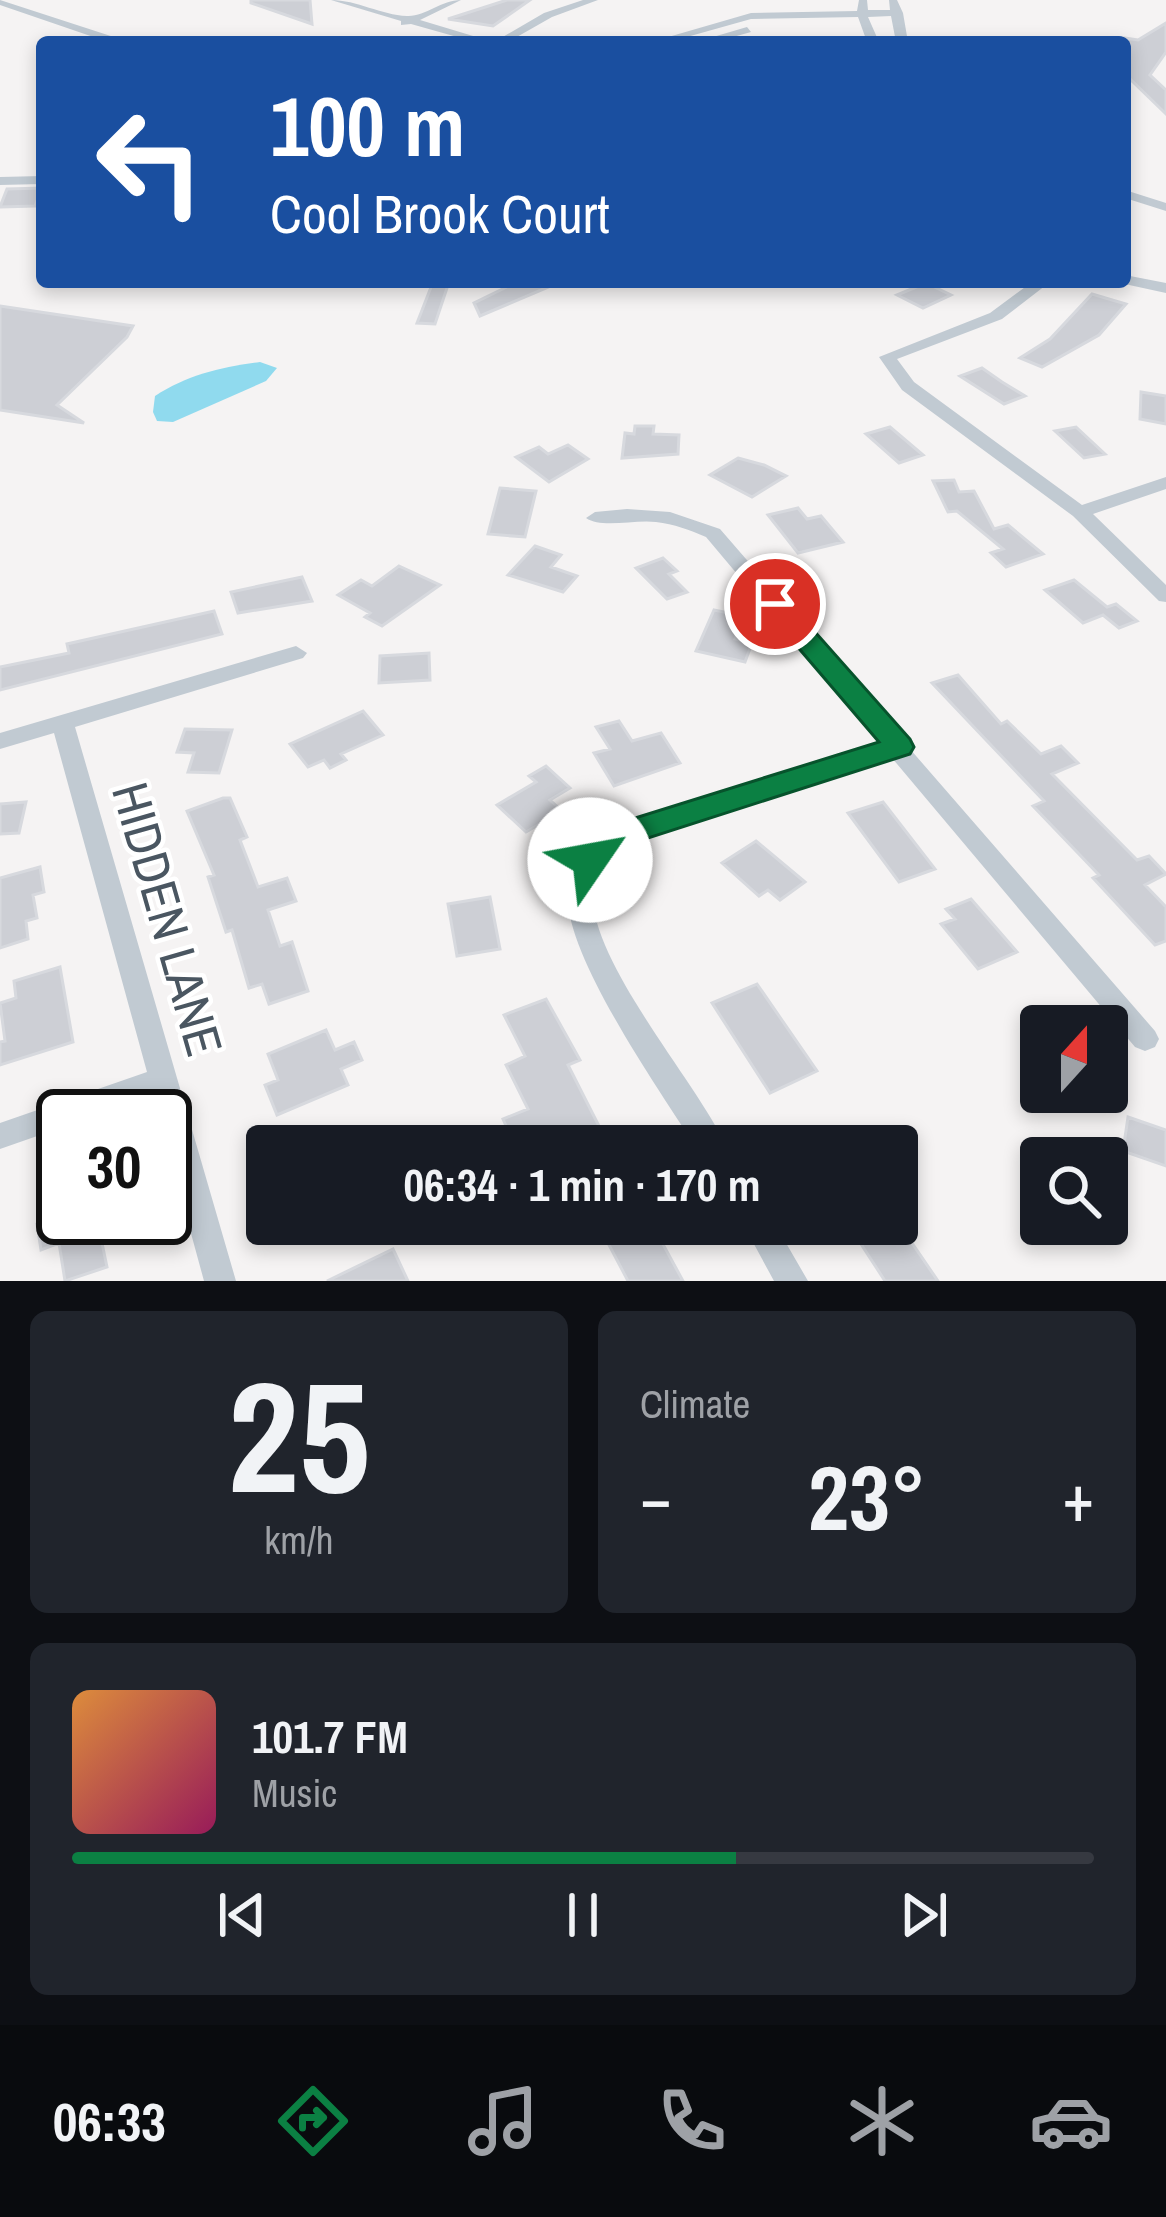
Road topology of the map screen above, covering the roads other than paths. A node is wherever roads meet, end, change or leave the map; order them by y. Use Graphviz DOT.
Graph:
graph roads {
  1 [pos="39,0"];
  2 [pos="336,0"];
  3 [pos="456,0"];
  4 [pos="593,0"];
  5 [pos="891,0"];
  6 [pos="0,2"];
  7 [pos="19,6"];
  8 [pos="864,12"];
  9 [pos="899,18"];
  10 [pos="405,23"];
  11 [pos="102,36"];
  12 [pos="461,36"];
  13 [pos="514,36"];
  14 [pos="679,36"];
  15 [pos="731,36"];
  16 [pos="901,36"];
  17 [pos="36,180"];
  18 [pos="0,181"];
  19 [pos="1131,193"];
  20 [pos="1131,194"];
  21 [pos="1166,196"];
  22 [pos="1166,207"];
  23 [pos="1131,281"];
  24 [pos="1034,288"];
  25 [pos="1166,288"];
  26 [pos="1166,484"];
  27 [pos="1080,512"];
  28 [pos="595,518"];
  29 [pos="1166,596"];
  30 [pos="296,652"];
  31 [pos="62,722"];
  32 [pos="0,741"];
  33 [pos="900,747"];
  34 [pos="1145,1039"];
  35 [pos="164,1078"];
  36 [pos="698,1125"];
  37 [pos="0,1136"];
  38 [pos="771,1245"];
  39 [pos="220,1281"];
  40 [pos="792,1281"];
  1 -- 7 [label="street"];
  2 -- 10 [label="street"];
  3 -- 10 [label="street"];
  4 -- 13 [label="street"];
  5 -- 9 [label="street"];
  6 -- 7 [label="street"];
  7 -- 11 [label="street"];
  8 -- 9 [label="street"];
  8 -- 14 [label="street"];
  8 -- 15 [label="street"];
  9 -- 16 [label="street"];
  10 -- 12 [label="street"];
  17 -- 18 [label="street"];
  19 -- 21 [label="street"];
  20 -- 22 [label="street"];
  23 -- 25 [label="street"];
  24 -- 27 [label="street"];
  26 -- 27 [label="street"];
  27 -- 29 [label="street"];
  28 -- 33 [label="street"];
  30 -- 31 [label="street"];
  31 -- 32 [label="street"];
  31 -- 35 [label="street, HIDDEN LANE"];
  33 -- 34 [label="street"];
  33 -- 36 [label="street"];
  35 -- 37 [label="street"];
  35 -- 39 [label="street, HIDDEN LANE"];
  38 -- 40 [label="street"];
}
